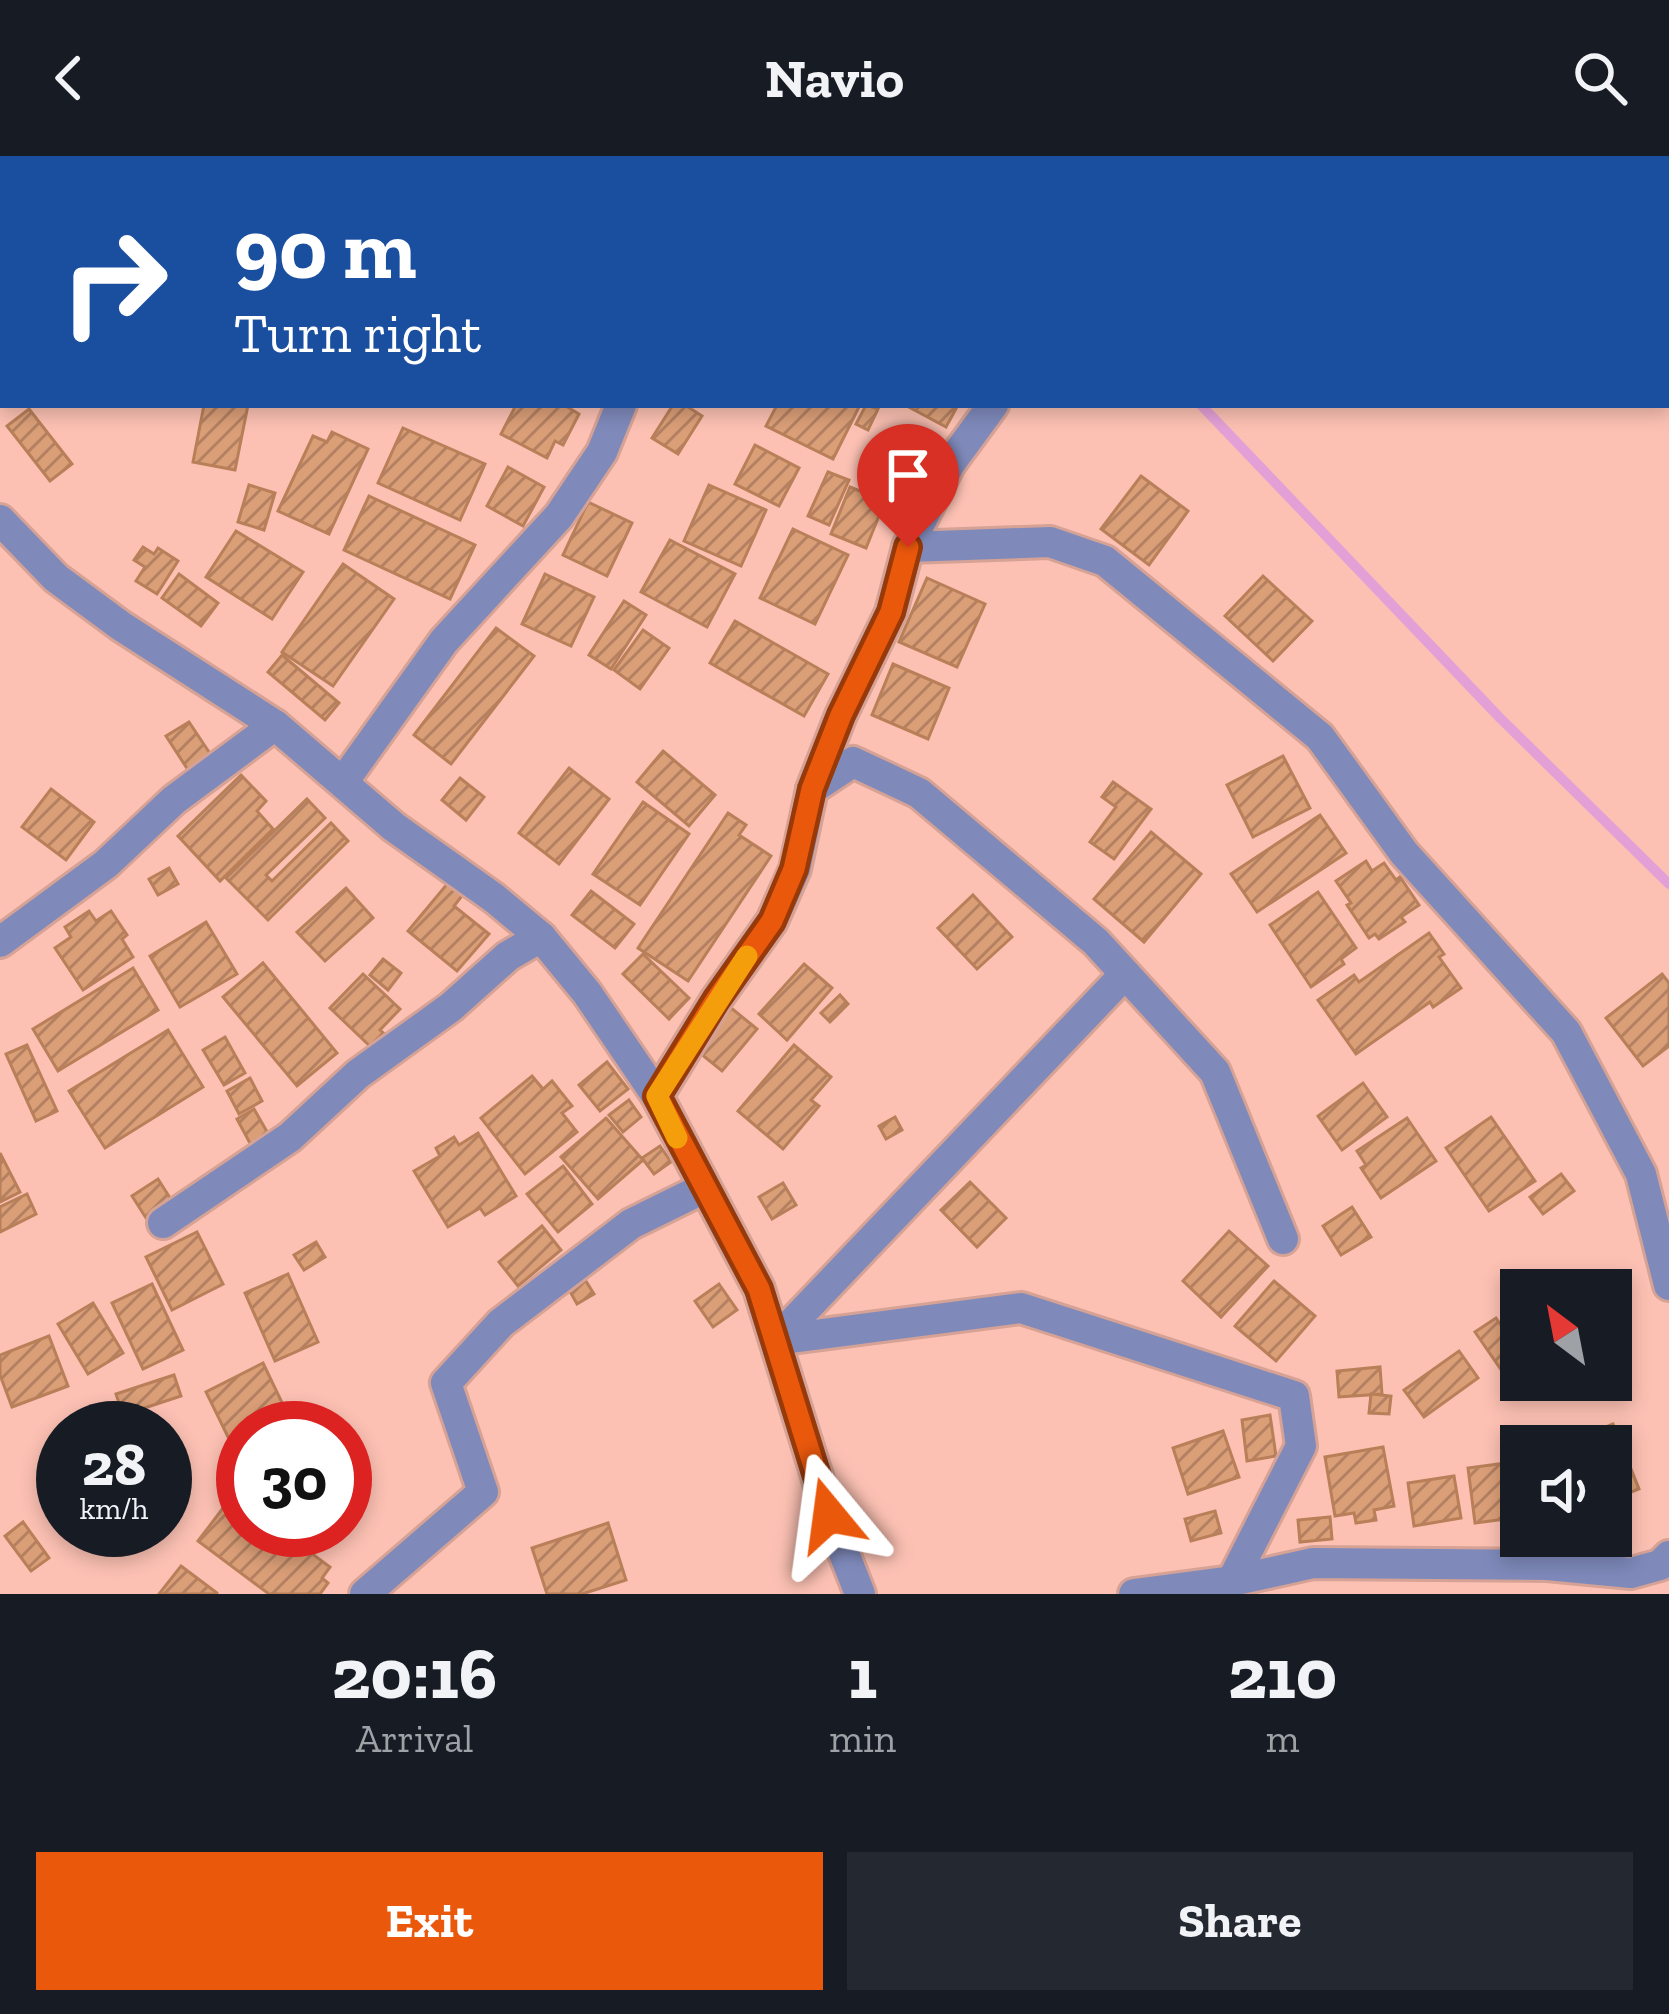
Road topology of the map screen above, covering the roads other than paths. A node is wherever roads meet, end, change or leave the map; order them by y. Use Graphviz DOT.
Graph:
graph roads {
  1 [pos="620,408"];
  2 [pos="991,408"];
  3 [pos="0,520"];
  4 [pos="908,547"];
  5 [pos="275,725"];
  6 [pos="343,782"];
  7 [pos="812,789"];
  8 [pos="541,937"];
  9 [pos="0,942"];
  10 [pos="1125,974"];
  11 [pos="657,1096"];
  12 [pos="704,1188"];
  13 [pos="163,1223"];
  14 [pos="1283,1239"];
  15 [pos="1669,1285"];
  16 [pos="776,1340"];
  17 [pos="1669,1556"];
  18 [pos="1232,1581"];
  19 [pos="365,1594"];
  20 [pos="860,1594"];
  21 [pos="1134,1594"];
  1 -- 6 [label="street"];
  2 -- 4 [label="street"];
  3 -- 5 [label="street"];
  4 -- 7 [label="street"];
  4 -- 15 [label="street"];
  5 -- 6 [label="street"];
  5 -- 9 [label="street"];
  6 -- 8 [label="street"];
  7 -- 10 [label="street"];
  7 -- 11 [label="street"];
  8 -- 11 [label="street"];
  8 -- 13 [label="street"];
  10 -- 14 [label="street"];
  10 -- 16 [label="street"];
  11 -- 12 [label="street"];
  12 -- 16 [label="street"];
  12 -- 19 [label="street"];
  16 -- 18 [label="street"];
  16 -- 20 [label="street"];
  17 -- 18 [label="street"];
  18 -- 21 [label="street"];
}
